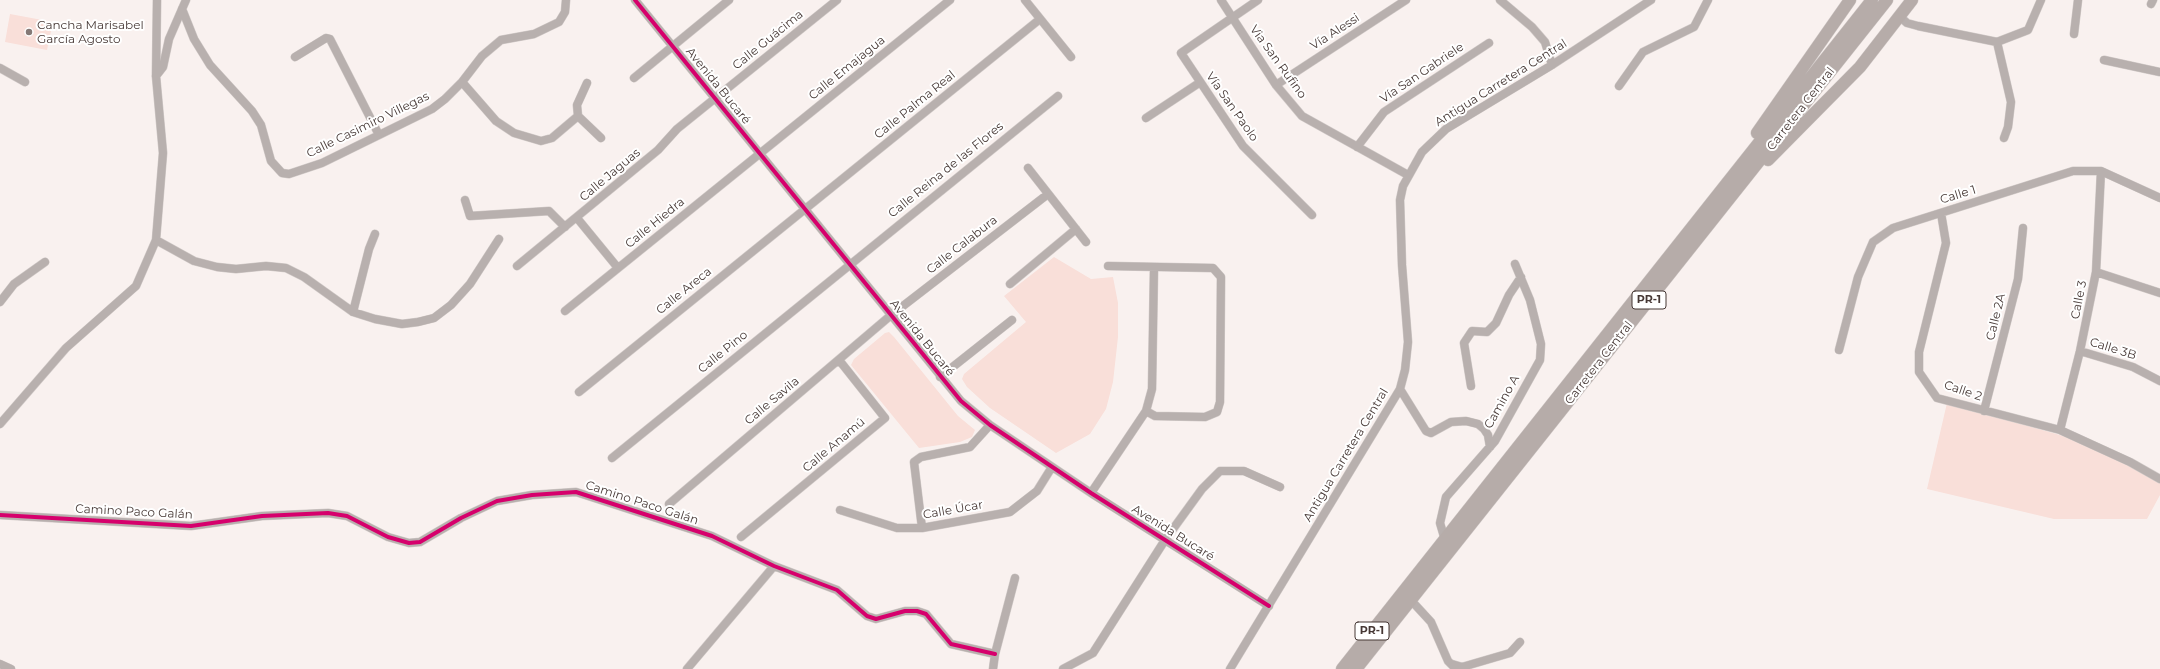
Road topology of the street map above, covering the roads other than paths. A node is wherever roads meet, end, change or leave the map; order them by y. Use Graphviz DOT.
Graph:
graph roads {
  1 [pos="157,0"];
  2 [pos="186,0"];
  3 [pos="566,0"];
  4 [pos="635,0"];
  5 [pos="729,0"];
  6 [pos="837,0"];
  7 [pos="949,0"];
  8 [pos="1025,0"];
  9 [pos="1221,0"];
  10 [pos="1258,0"];
  11 [pos="1406,0"];
  12 [pos="1500,0"];
  13 [pos="1651,0"];
  14 [pos="1708,0"];
  15 [pos="1850,0"];
  16 [pos="1872,0"];
  17 [pos="1887,0"];
  18 [pos="1912,0"];
  19 [pos="2042,0"];
  20 [pos="2078,0"];
  21 [pos="182,9"];
  22 [pos="1899,16"];
  23 [pos="1232,18"];
  24 [pos="1040,19"];
  25 [pos="2074,34"];
  26 [pos="1997,42"];
  27 [pos="1489,43"];
  28 [pos="673,44"];
  29 [pos="295,57"];
  30 [pos="1071,57"];
  31 [pos="2104,60"];
  32 [pos="1552,65"];
  33 [pos="0,68"];
  34 [pos="2160,72"];
  35 [pos="156,76"];
  36 [pos="634,78"];
  37 [pos="25,82"];
  38 [pos="462,82"];
  39 [pos="587,83"];
  40 [pos="1199,83"];
  41 [pos="1276,85"];
  42 [pos="1619,86"];
  43 [pos="1058,96"];
  44 [pos="714,98"];
  45 [pos="578,116"];
  46 [pos="1146,118"];
  47 [pos="379,135"];
  48 [pos="601,138"];
  49 [pos="2004,138"];
  50 [pos="1357,147"];
  51 [pos="760,154"];
  52 [pos="1028,168"];
  53 [pos="2100,171"];
  54 [pos="1734,174"];
  55 [pos="1408,175"];
  56 [pos="1748,176"];
  57 [pos="1048,194"];
  58 [pos="2159,194"];
  59 [pos="465,200"];
  60 [pos="805,209"];
  61 [pos="1941,213"];
  62 [pos="1312,215"];
  63 [pos="577,218"];
  64 [pos="565,227"];
  65 [pos="2023,228"];
  66 [pos="1076,229"];
  67 [pos="375,234"];
  68 [pos="499,239"];
  69 [pos="156,240"];
  70 [pos="1086,242"];
  71 [pos="45,262"];
  72 [pos="850,264"];
  73 [pos="1515,264"];
  74 [pos="517,266"];
  75 [pos="1108,266"];
  76 [pos="618,268"];
  77 [pos="1154,268"];
  78 [pos="2096,272"];
  79 [pos="1521,278"];
  80 [pos="1010,284"];
  81 [pos="2160,293"];
  82 [pos="0,302"];
  83 [pos="565,311"];
  84 [pos="353,312"];
  85 [pos="890,316"];
  86 [pos="1012,320"];
  87 [pos="1839,350"];
  88 [pos="2080,352"];
  89 [pos="839,360"];
  90 [pos="940,377"];
  91 [pos="2160,381"];
  92 [pos="1471,386"];
  93 [pos="1400,389"];
  94 [pos="579,392"];
  95 [pos="1146,411"];
  96 [pos="1984,411"];
  97 [pos="0,424"];
  98 [pos="990,425"];
  99 [pos="2060,430"];
  100 [pos="1490,447"];
  101 [pos="612,458"];
  102 [pos="1052,467"];
  103 [pos="2160,478"];
  104 [pos="1280,488"];
  105 [pos="1091,493"];
  106 [pos="669,504"];
  107 [pos="840,510"];
  108 [pos="0,515"];
  109 [pos="922,528"];
  110 [pos="741,537"];
  111 [pos="1164,540"];
  112 [pos="1445,540"];
  113 [pos="774,566"];
  114 [pos="1015,578"];
  115 [pos="1407,596"];
  116 [pos="1269,606"];
  117 [pos="1520,642"];
  118 [pos="995,654"];
  119 [pos="0,664"];
  120 [pos="1453,666"];
  121 [pos="11,669"];
  122 [pos="687,669"];
  123 [pos="993,669"];
  124 [pos="1063,669"];
  125 [pos="1230,669"];
  126 [pos="1342,669"];
  127 [pos="1356,669"];
  1 -- 35 [label="street"];
  2 -- 21 [label="street"];
  3 -- 38 [label="street, Calle Casimiro Villegas"];
  4 -- 28 [label="street, Avenida Bucaré"];
  5 -- 28 [label="street"];
  6 -- 44 [label="street, Calle Guácima"];
  7 -- 51 [label="street, Calle Emajagua"];
  8 -- 24 [label="street"];
  9 -- 23 [label="street, Via San Rufino"];
  10 -- 23 [label="street"];
  11 -- 41 [label="street, Vía Alessi"];
  12 -- 32 [label="street"];
  13 -- 32 [label="street, Antigua Carretera Central"];
  14 -- 42 [label="street"];
  15 -- 54 [label="highway"];
  16 -- 54 [label="highway, Carretera Central / PR-1"];
  17 -- 56 [label="highway, Carretera Central / PR-1"];
  18 -- 22 [label="highway"];
  19 -- 26 [label="street"];
  20 -- 25 [label="street"];
  21 -- 35 [label="street"];
  21 -- 47 [label="street, Calle Casimiro Villegas"];
  22 -- 26 [label="street"];
  22 -- 56 [label="highway"];
  23 -- 40 [label="street, Vía San Paolo"];
  23 -- 41 [label="street, Via San Rufino"];
  24 -- 30 [label="street"];
  24 -- 60 [label="street, Calle Palma Real"];
  26 -- 49 [label="street"];
  27 -- 50 [label="street, Vía San Gabriele"];
  28 -- 36 [label="street"];
  28 -- 44 [label="street, Avenida Bucaré"];
  29 -- 47 [label="street"];
  31 -- 34 [label="street"];
  32 -- 55 [label="street, Antigua Carretera Central"];
  33 -- 37 [label="street"];
  35 -- 69 [label="street"];
  38 -- 45 [label="street"];
  38 -- 47 [label="street, Calle Casimiro Villegas"];
  39 -- 45 [label="street"];
  40 -- 46 [label="street"];
  40 -- 62 [label="street, Vía San Paolo"];
  41 -- 50 [label="street, Via San Rufino"];
  43 -- 72 [label="street, Calle Reina de las Flores"];
  44 -- 51 [label="street, Avenida Bucaré"];
  44 -- 63 [label="street, Calle Jaguas"];
  45 -- 48 [label="street"];
  50 -- 55 [label="street, Via San Rufino"];
  51 -- 60 [label="street, Avenida Bucaré"];
  51 -- 76 [label="street, Calle Hiedra"];
  52 -- 57 [label="street"];
  53 -- 58 [label="street, Calle 1"];
  53 -- 61 [label="street, Calle 1"];
  53 -- 78 [label="street, Calle 3"];
  54 -- 112 [label="highway, Carretera Central / PR-1"];
  55 -- 93 [label="street, Antigua Carretera Central"];
  56 -- 115 [label="highway, Carretera Central / PR-1"];
  57 -- 66 [label="street"];
  57 -- 85 [label="street, Calle Calabura"];
  59 -- 64 [label="street"];
  60 -- 72 [label="street, Avenida Bucaré"];
  60 -- 94 [label="street, Calle Areca"];
  61 -- 87 [label="street, Calle 1"];
  61 -- 96 [label="street, Calle 2"];
  63 -- 64 [label="street, Calle Jaguas"];
  63 -- 76 [label="street"];
  64 -- 74 [label="street, Calle Jaguas"];
  65 -- 96 [label="street, Calle 2A"];
  66 -- 70 [label="street"];
  66 -- 80 [label="street"];
  67 -- 84 [label="street"];
  68 -- 84 [label="street"];
  69 -- 84 [label="street"];
  69 -- 97 [label="street"];
  71 -- 82 [label="street"];
  72 -- 85 [label="street, Avenida Bucaré"];
  72 -- 101 [label="street, Calle Pino"];
  73 -- 79 [label="street, Camino A"];
  75 -- 77 [label="street"];
  76 -- 83 [label="street, Calle Hiedra"];
  77 -- 95 [label="street"];
  77 -- 95 [label="street"];
  78 -- 81 [label="street"];
  78 -- 88 [label="street, Calle 3"];
  79 -- 92 [label="street"];
  79 -- 100 [label="street, Camino A"];
  85 -- 89 [label="street, Calle Savila"];
  85 -- 90 [label="street, Avenida Bucaré"];
  86 -- 90 [label="street"];
  88 -- 91 [label="street, Calle 3B"];
  88 -- 99 [label="street, Calle 3"];
  89 -- 106 [label="street, Calle Savila"];
  89 -- 110 [label="street, Calle Anamú"];
  90 -- 98 [label="street, Avenida Bucaré"];
  93 -- 100 [label="street"];
  93 -- 116 [label="street, Antigua Carretera Central"];
  95 -- 105 [label="street"];
  96 -- 99 [label="street, Calle 2"];
  98 -- 102 [label="street, Avenida Bucaré"];
  98 -- 109 [label="street"];
  99 -- 103 [label="street, Calle 2"];
  100 -- 112 [label="street, Camino A"];
  102 -- 105 [label="street, Avenida Bucaré"];
  102 -- 109 [label="street, Calle Úcar"];
  104 -- 111 [label="street"];
  105 -- 111 [label="street, Avenida Bucaré"];
  107 -- 109 [label="street, Calle Úcar"];
  108 -- 113 [label="street, Camino Paco Galán"];
  111 -- 116 [label="street, Avenida Bucaré"];
  111 -- 124 [label="street"];
  112 -- 115 [label="highway, Carretera Central / PR-1"];
  113 -- 118 [label="street, Camino Paco Galán"];
  113 -- 122 [label="street"];
  114 -- 118 [label="street"];
  115 -- 120 [label="street"];
  115 -- 126 [label="highway, Carretera Central / PR-1"];
  115 -- 127 [label="highway, Carretera Central / PR-1"];
  116 -- 125 [label="street, Antigua Carretera Central"];
  117 -- 120 [label="street"];
  118 -- 123 [label="street"];
  119 -- 121 [label="street"];
}
